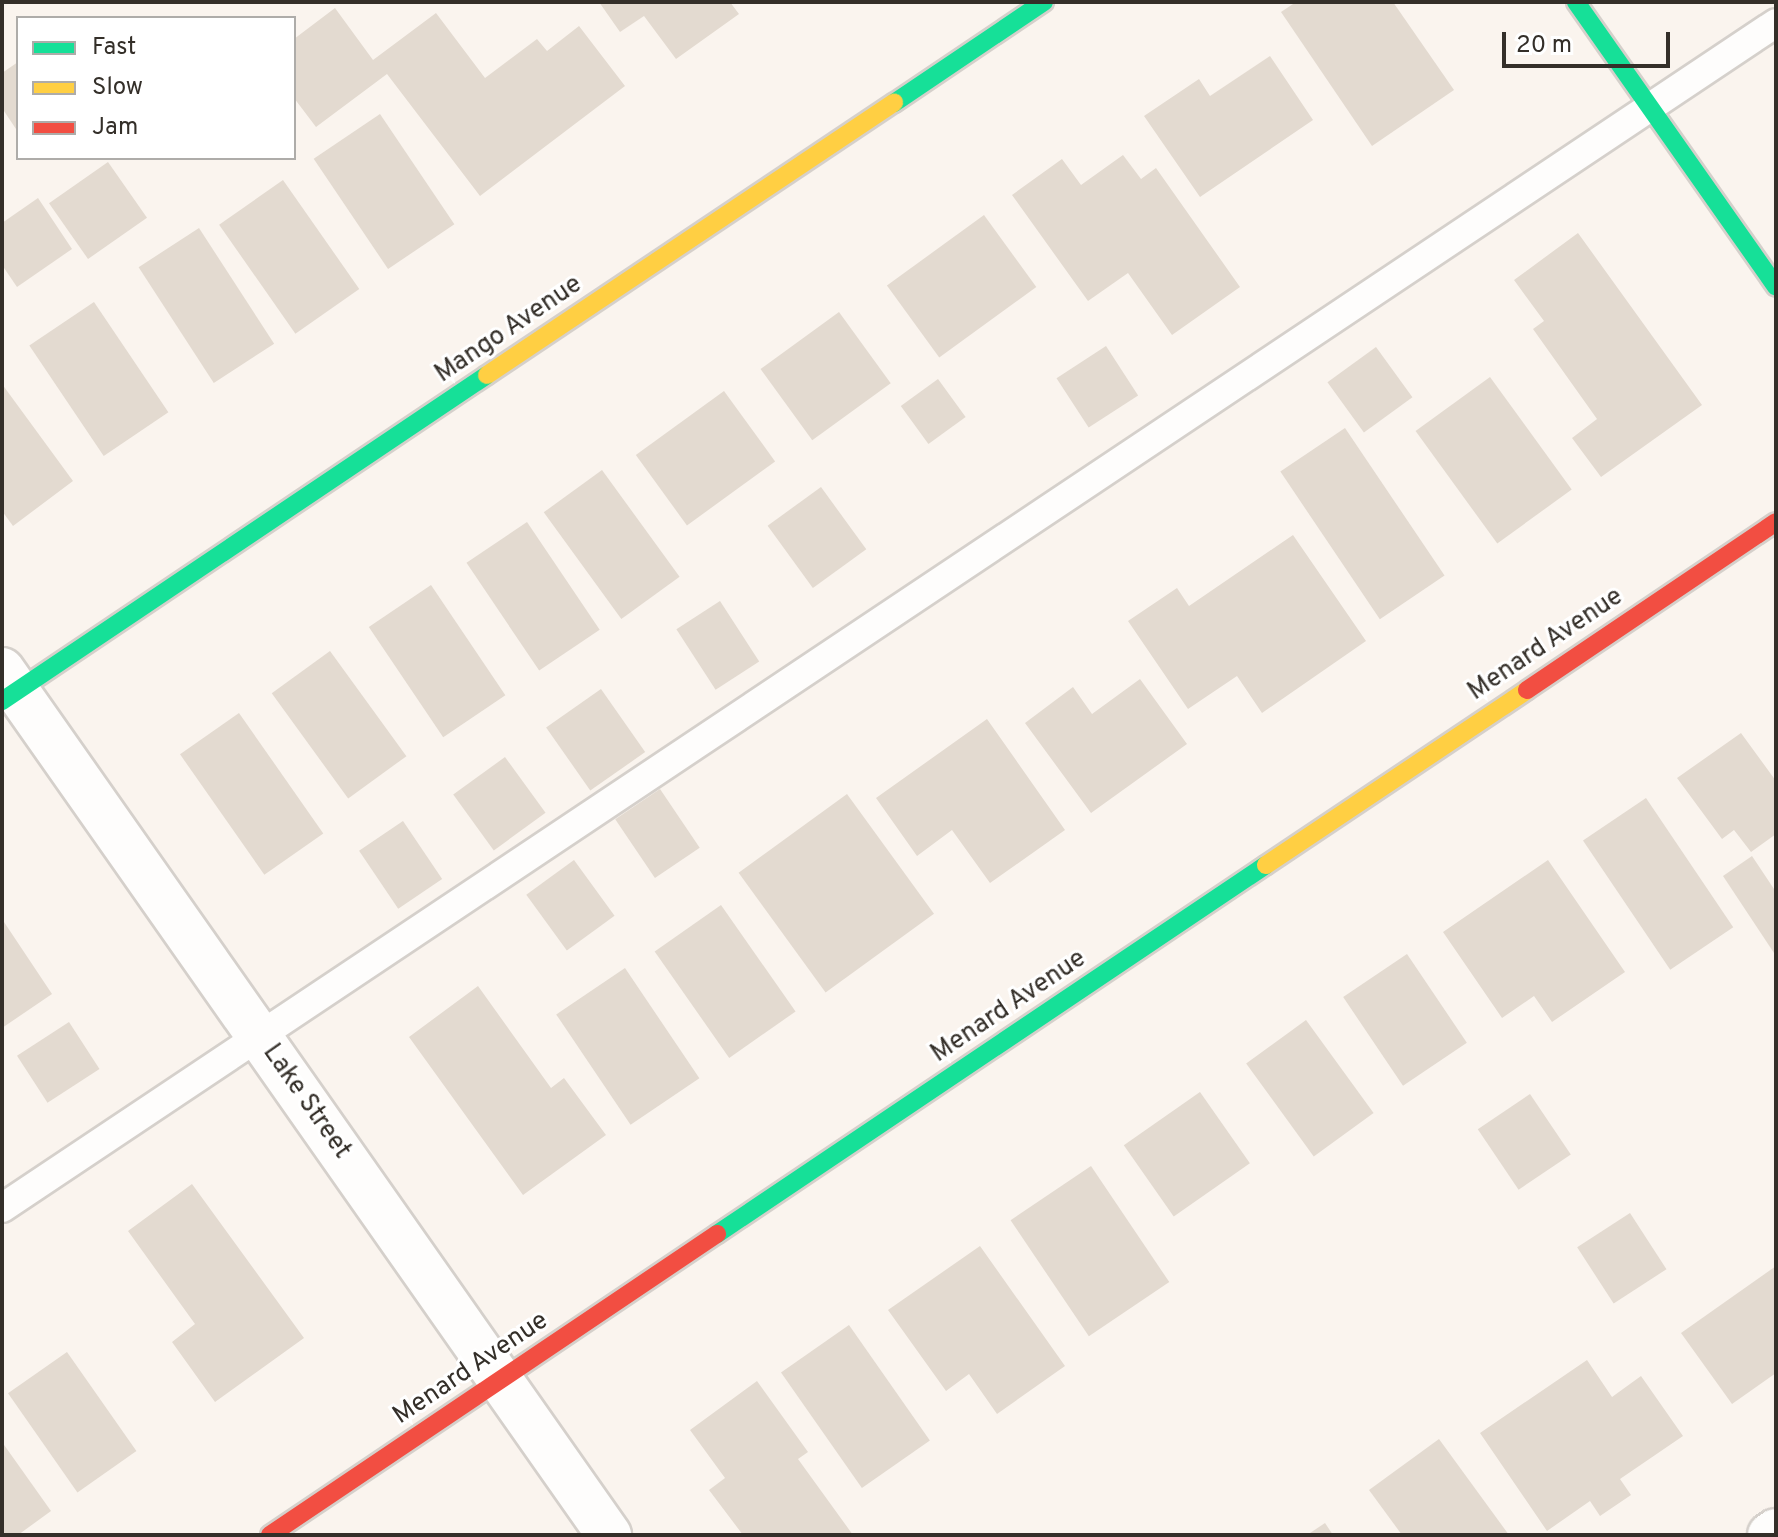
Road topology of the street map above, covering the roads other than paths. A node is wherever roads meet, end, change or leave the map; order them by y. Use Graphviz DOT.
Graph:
graph roads {
  1 [pos="1044,2"];
  2 [pos="1576,2"];
  3 [pos="1776,23"];
  4 [pos="1650,107"];
  5 [pos="1776,287"];
  6 [pos="1776,522"];
  7 [pos="7,687"];
  8 [pos="259,1036"];
  9 [pos="2,1208"];
  10 [pos="501,1380"];
  11 [pos="1776,1531"];
  12 [pos="270,1535"];
  13 [pos="609,1535"];
  14 [pos="1770,1535"];
  1 -- 7 [label="street, Mango Avenue"];
  2 -- 4 [label="street"];
  3 -- 4 [label="lane"];
  4 -- 5 [label="street"];
  4 -- 8 [label="lane"];
  6 -- 10 [label="street, Menard Avenue"];
  7 -- 8 [label="street, Lake Street"];
  8 -- 9 [label="lane"];
  8 -- 10 [label="street, Lake Street"];
  10 -- 12 [label="street, Menard Avenue"];
  10 -- 13 [label="street, Lake Street"];
  11 -- 14 [label="street"];
}
